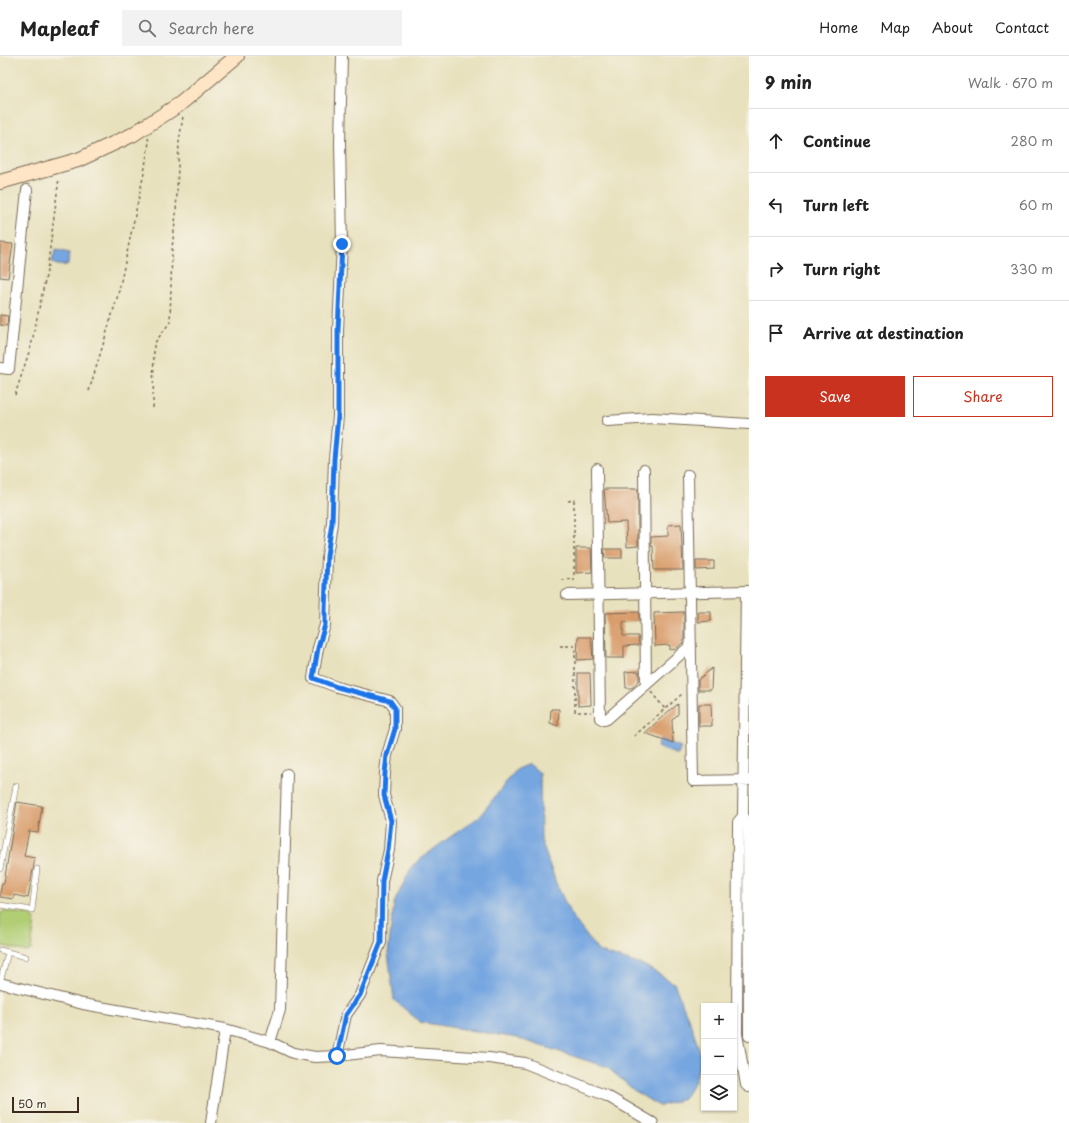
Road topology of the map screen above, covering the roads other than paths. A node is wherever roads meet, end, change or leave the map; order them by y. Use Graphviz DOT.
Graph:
graph roads {
  1 [pos="238,56"];
  2 [pos="342,56"];
  3 [pos="0,182"];
  4 [pos="28,190"];
  5 [pos="0,368"];
  6 [pos="607,421"];
  7 [pos="749,424"];
  8 [pos="597,469"];
  9 [pos="644,470"];
  10 [pos="688,475"];
  11 [pos="747,591"];
  12 [pos="690,593"];
  13 [pos="598,594"];
  14 [pos="644,594"];
  15 [pos="567,595"];
  16 [pos="690,646"];
  17 [pos="645,685"];
  18 [pos="287,774"];
  19 [pos="747,780"];
  20 [pos="16,786"];
  21 [pos="743,816"];
  22 [pos="0,869"];
  23 [pos="37,869"];
  24 [pos="0,905"];
  25 [pos="0,950"];
  26 [pos="8,952"];
  27 [pos="26,957"];
  28 [pos="0,983"];
  29 [pos="225,1029"];
  30 [pos="737,1034"];
  31 [pos="749,1034"];
  32 [pos="270,1042"];
  33 [pos="337,1056"];
  34 [pos="749,1087"];
  35 [pos="211,1123"];
  36 [pos="653,1123"];
  1 -- 3 [label="street"];
  2 -- 33 [label="street"];
  4 -- 5 [label="street"];
  6 -- 7 [label="street"];
  8 -- 13 [label="street"];
  9 -- 14 [label="street"];
  10 -- 12 [label="street"];
  11 -- 12 [label="street"];
  11 -- 19 [label="street"];
  12 -- 14 [label="street"];
  12 -- 16 [label="street"];
  13 -- 14 [label="street"];
  13 -- 15 [label="street"];
  13 -- 17 [label="street"];
  14 -- 17 [label="street"];
  16 -- 17 [label="street"];
  16 -- 19 [label="street"];
  18 -- 32 [label="street"];
  19 -- 21 [label="street"];
  20 -- 22 [label="lane"];
  21 -- 30 [label="street"];
  21 -- 31 [label="street"];
  23 -- 24 [label="lane"];
  25 -- 26 [label="lane"];
  26 -- 27 [label="lane"];
  26 -- 28 [label="lane"];
  28 -- 29 [label="street"];
  29 -- 32 [label="street"];
  29 -- 35 [label="street"];
  30 -- 31 [label="street"];
  30 -- 34 [label="street"];
  32 -- 33 [label="street"];
  33 -- 36 [label="street"];
}
